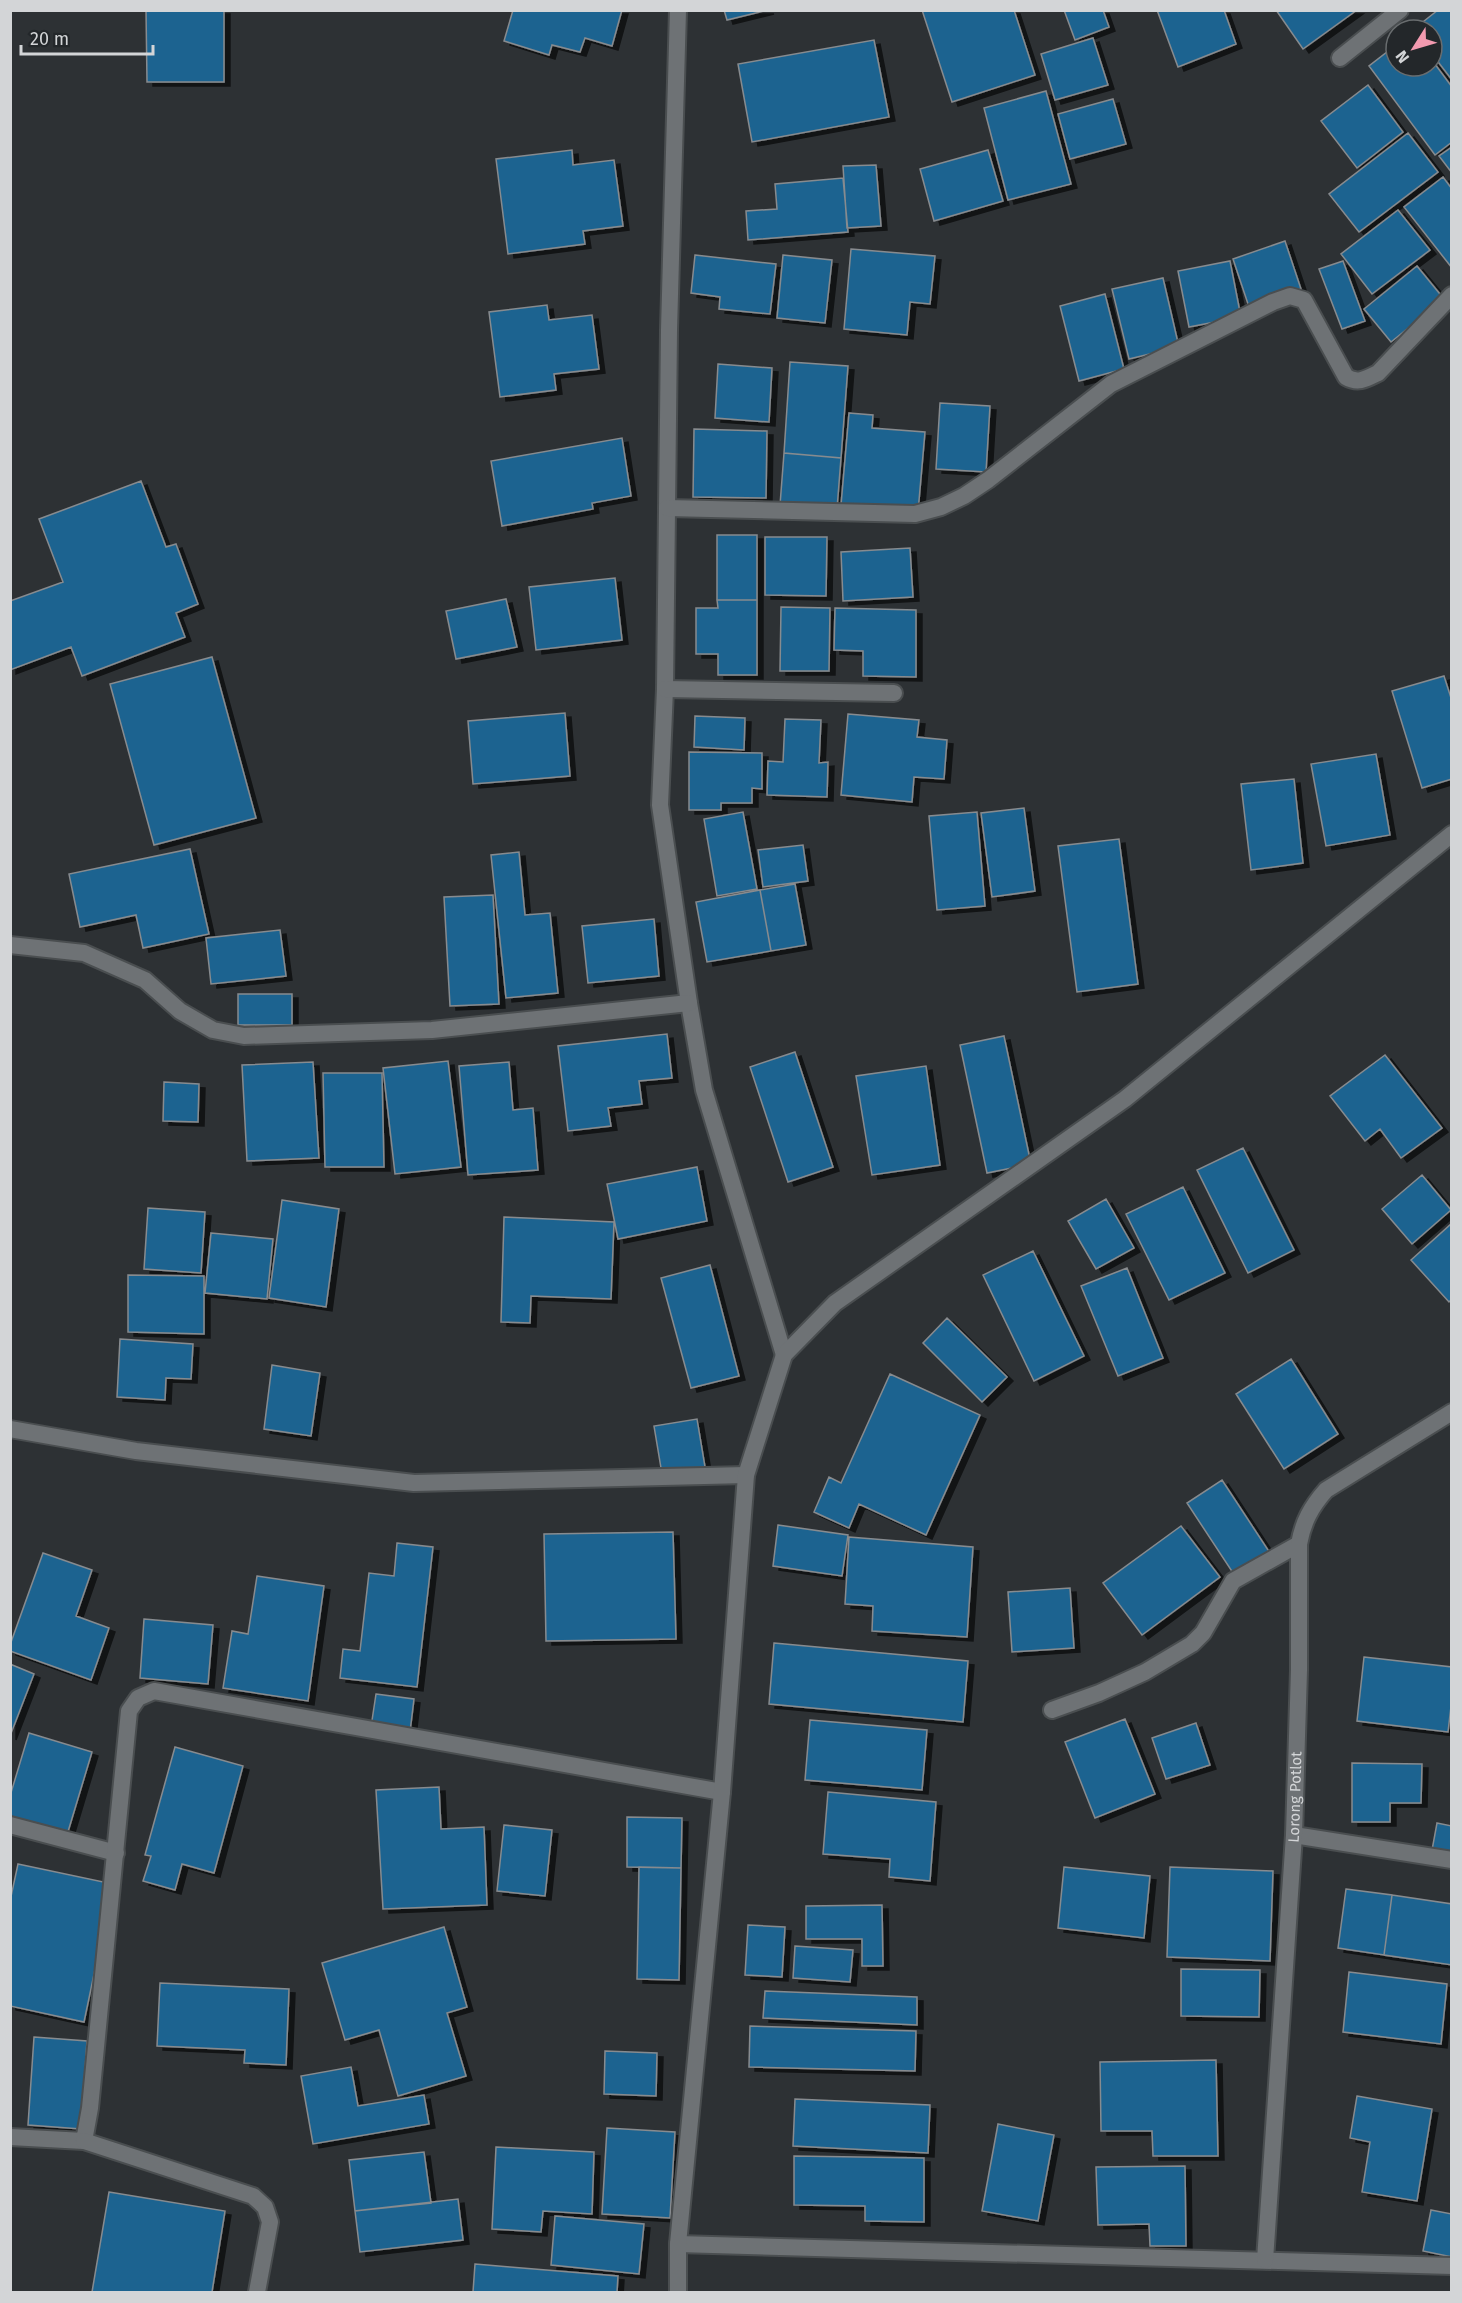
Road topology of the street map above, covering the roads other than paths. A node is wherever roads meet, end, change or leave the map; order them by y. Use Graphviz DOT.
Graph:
graph roads {
  1 [pos="678,10"];
  2 [pos="1400,10"];
  3 [pos="1340,58"];
  4 [pos="1452,295"];
  5 [pos="668,508"];
  6 [pos="665,689"];
  7 [pos="894,693"];
  8 [pos="1452,834"];
  9 [pos="10,945"];
  10 [pos="689,1003"];
  11 [pos="784,1355"];
  12 [pos="1452,1412"];
  13 [pos="10,1429"];
  14 [pos="746,1475"];
  15 [pos="1299,1544"];
  16 [pos="1052,1710"];
  17 [pos="722,1792"];
  18 [pos="10,1825"];
  19 [pos="1294,1835"];
  20 [pos="116,1852"];
  21 [pos="1452,1860"];
  22 [pos="10,2137"];
  23 [pos="84,2141"];
  24 [pos="678,2244"];
  25 [pos="1265,2260"];
  26 [pos="1452,2266"];
  27 [pos="257,2292"];
  28 [pos="678,2292"];
  1 -- 5 [label="street"];
  2 -- 3 [label="street"];
  4 -- 5 [label="street"];
  5 -- 6 [label="street"];
  6 -- 7 [label="street"];
  6 -- 10 [label="street"];
  8 -- 11 [label="street"];
  9 -- 10 [label="street"];
  10 -- 11 [label="street"];
  11 -- 14 [label="street"];
  12 -- 15 [label="street, Lorong Potlot"];
  13 -- 14 [label="street"];
  14 -- 17 [label="street"];
  15 -- 16 [label="street"];
  15 -- 19 [label="street, Lorong Potlot"];
  17 -- 20 [label="street"];
  17 -- 24 [label="street"];
  18 -- 20 [label="street"];
  19 -- 21 [label="street"];
  19 -- 25 [label="street, Lorong Potlot"];
  20 -- 23 [label="street"];
  22 -- 23 [label="street"];
  23 -- 27 [label="street"];
  24 -- 25 [label="street"];
  24 -- 28 [label="street"];
  25 -- 26 [label="street"];
}
